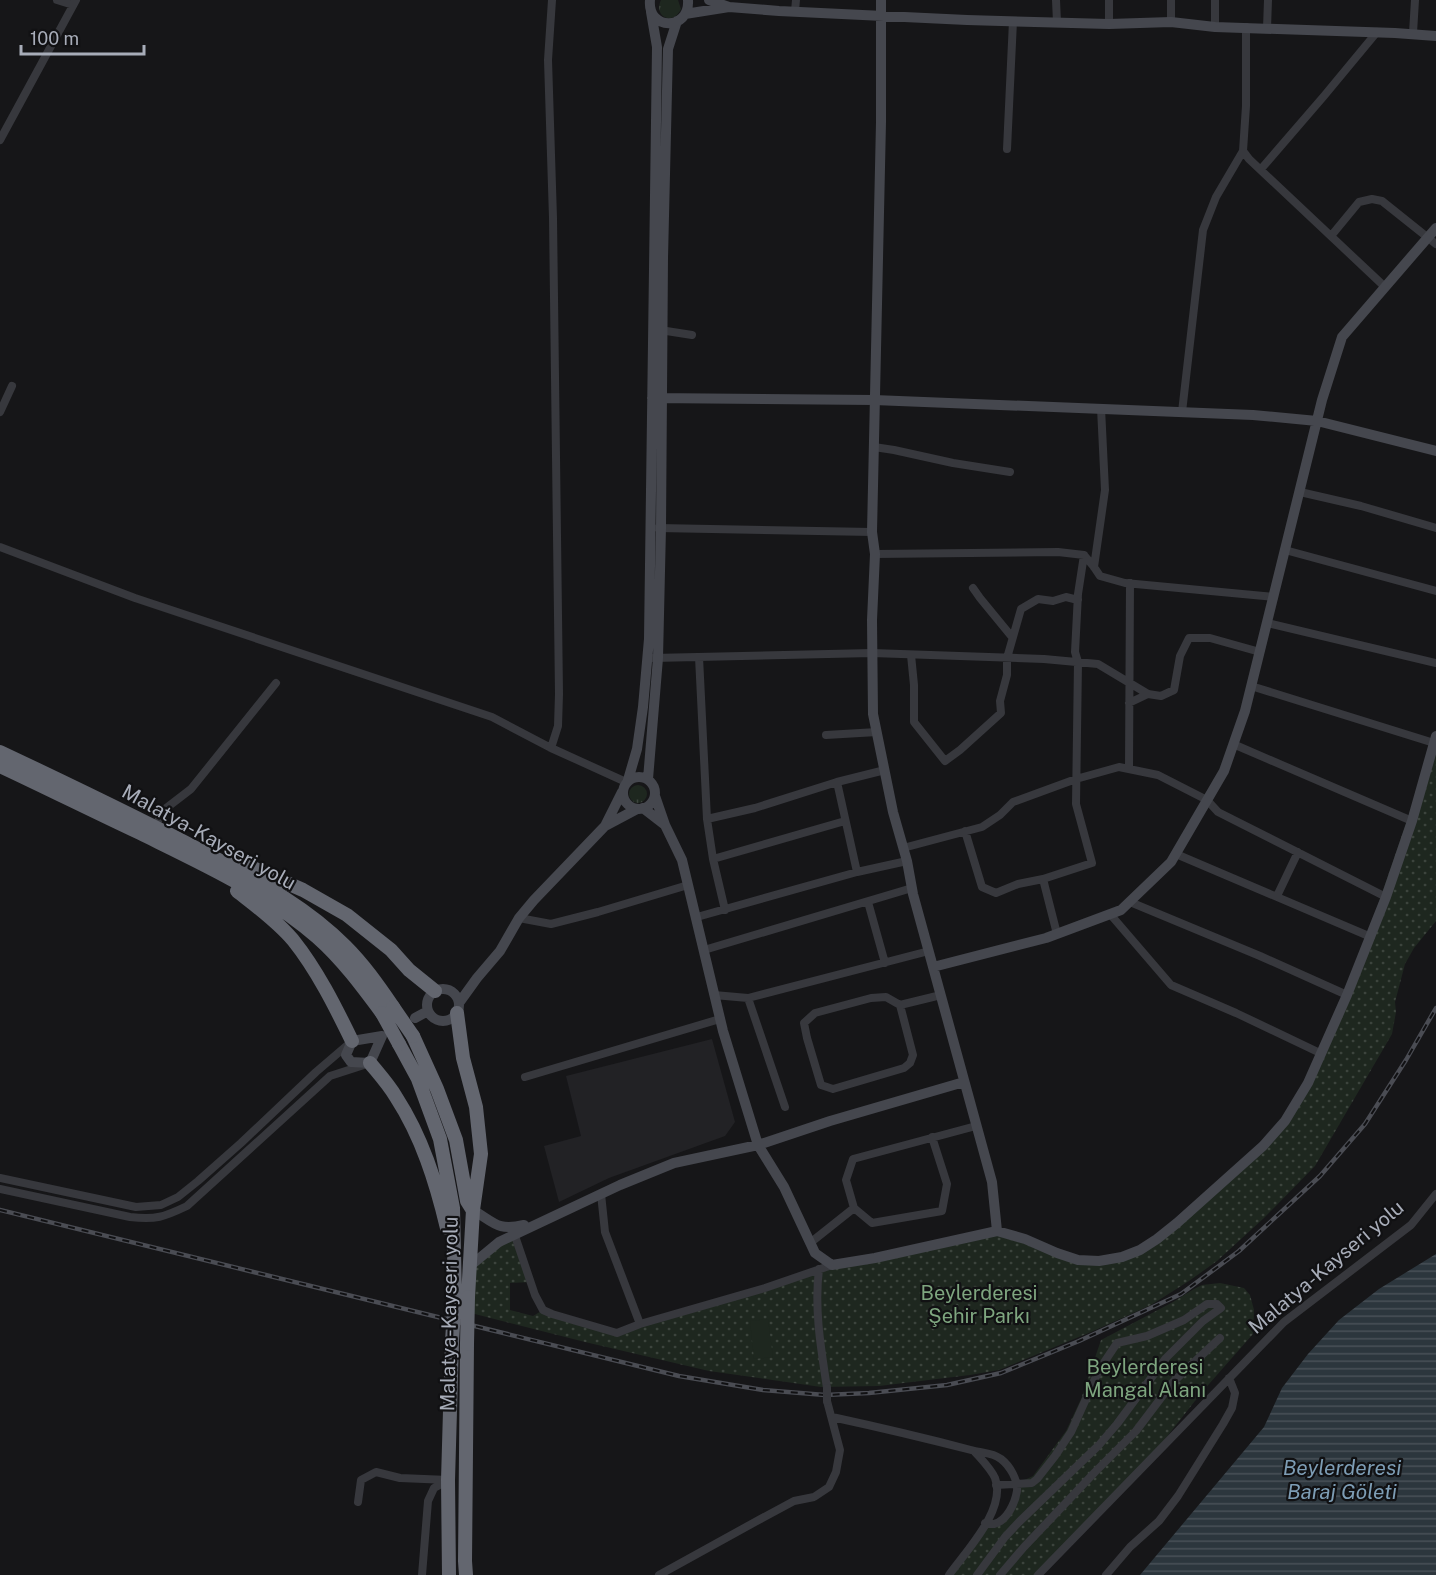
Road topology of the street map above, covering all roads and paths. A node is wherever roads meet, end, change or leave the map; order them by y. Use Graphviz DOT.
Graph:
graph roads {
  1 [pos="57,0"];
  2 [pos="552,0"];
  3 [pos="688,0"];
  4 [pos="881,0"];
  5 [pos="1056,0"];
  6 [pos="1109,0"];
  7 [pos="1171,0"];
  8 [pos="1215,0"];
  9 [pos="1268,0"];
  10 [pos="1416,0"];
  11 [pos="75,2"];
  12 [pos="719,2"];
  13 [pos="649,4"];
  14 [pos="795,6"];
  15 [pos="880,16"];
  16 [pos="681,18"];
  17 [pos="1013,21"];
  18 [pos="1057,22"];
  19 [pos="1171,22"];
  20 [pos="1109,24"];
  21 [pos="1215,27"];
  22 [pos="1245,27"];
  23 [pos="1267,28"];
  24 [pos="1377,32"];
  25 [pos="1413,33"];
  26 [pos="1436,36"];
  27 [pos="0,140"];
  28 [pos="1007,149"];
  29 [pos="1243,151"];
  30 [pos="1261,169"];
  31 [pos="1436,228"];
  32 [pos="1331,236"];
  33 [pos="1431,241"];
  34 [pos="1385,287"];
  35 [pos="657,330"];
  36 [pos="692,335"];
  37 [pos="12,387"];
  38 [pos="657,398"];
  39 [pos="874,400"];
  40 [pos="1101,408"];
  41 [pos="0,412"];
  42 [pos="1182,412"];
  43 [pos="1317,421"];
  44 [pos="874,447"];
  45 [pos="1436,451"];
  46 [pos="1010,472"];
  47 [pos="1300,492"];
  48 [pos="656,528"];
  49 [pos="1436,528"];
  50 [pos="872,532"];
  51 [pos="0,547"];
  52 [pos="1285,550"];
  53 [pos="875,554"];
  54 [pos="1084,555"];
  55 [pos="1094,567"];
  56 [pos="1130,583"];
  57 [pos="973,588"];
  58 [pos="1436,591"];
  59 [pos="1274,597"];
  60 [pos="1078,600"];
  61 [pos="1267,623"];
  62 [pos="1012,637"];
  63 [pos="1260,652"];
  64 [pos="872,653"];
  65 [pos="911,655"];
  66 [pos="699,657"];
  67 [pos="652,658"];
  68 [pos="1007,658"];
  69 [pos="1078,662"];
  70 [pos="1436,663"];
  71 [pos="276,683"];
  72 [pos="1129,684"];
  73 [pos="1251,686"];
  74 [pos="1148,694"];
  75 [pos="1129,703"];
  76 [pos="877,732"];
  77 [pos="826,735"];
  78 [pos="1435,740"];
  79 [pos="1233,744"];
  80 [pos="551,748"];
  81 [pos="0,752"];
  82 [pos="0,766"];
  83 [pos="1129,769"];
  84 [pos="885,770"];
  85 [pos="648,779"];
  86 [pos="1076,779"];
  87 [pos="837,782"];
  88 [pos="626,785"];
  89 [pos="655,796"];
  90 [pos="1207,800"];
  91 [pos="640,808"];
  92 [pos="707,819"];
  93 [pos="845,821"];
  94 [pos="1412,821"];
  95 [pos="665,825"];
  96 [pos="155,826"];
  97 [pos="605,826"];
  98 [pos="965,831"];
  99 [pos="903,848"];
  100 [pos="1298,852"];
  101 [pos="1176,854"];
  102 [pos="712,859"];
  103 [pos="906,861"];
  104 [pos="206,864"];
  105 [pos="857,872"];
  106 [pos="1043,879"];
  107 [pos="688,885"];
  108 [pos="912,888"];
  109 [pos="1277,896"];
  110 [pos="1386,897"];
  111 [pos="868,902"];
  112 [pos="1130,902"];
  113 [pos="725,910"];
  114 [pos="1110,914"];
  115 [pos="697,917"];
  116 [pos="519,918"];
  117 [pos="1057,934"];
  118 [pos="1371,937"];
  119 [pos="704,950"];
  120 [pos="929,951"];
  121 [pos="885,963"];
  122 [pos="933,967"];
  123 [pos="477,978"];
  124 [pos="450,990"];
  125 [pos="435,991"];
  126 [pos="714,995"];
  127 [pos="941,995"];
  128 [pos="1347,995"];
  129 [pos="748,998"];
  130 [pos="900,1005"];
  131 [pos="458,1008"];
  132 [pos="388,1010"];
  133 [pos="428,1011"];
  134 [pos="415,1018"];
  135 [pos="720,1019"];
  136 [pos="352,1041"];
  137 [pos="1320,1053"];
  138 [pos="370,1063"];
  139 [pos="525,1077"];
  140 [pos="964,1082"];
  141 [pos="785,1107"];
  142 [pos="976,1126"];
  143 [pos="932,1137"];
  144 [pos="758,1145"];
  145 [pos="0,1178"];
  146 [pos="0,1189"];
  147 [pos="601,1194"];
  148 [pos="1436,1194"];
  149 [pos="854,1208"];
  150 [pos="473,1210"];
  151 [pos="514,1231"];
  152 [pos="997,1231"];
  153 [pos="810,1243"];
  154 [pos="455,1258"];
  155 [pos="832,1265"];
  156 [pos="470,1266"];
  157 [pos="819,1269"];
  158 [pos="461,1297"];
  159 [pos="640,1324"];
  160 [pos="1220,1338"];
  161 [pos="1229,1378"];
  162 [pos="832,1417"];
  163 [pos="975,1452"];
  164 [pos="448,1480"];
  165 [pos="1016,1484"];
  166 [pos="996,1485"];
  167 [pos="358,1502"];
  168 [pos="986,1523"];
  169 [pos="422,1575"];
  170 [pos="449,1575"];
  171 [pos="466,1575"];
  172 [pos="659,1575"];
  173 [pos="949,1575"];
  174 [pos="977,1575"];
  175 [pos="1000,1575"];
  176 [pos="1038,1575"];
  177 [pos="1106,1575"];
  1 -- 11 [label="street"];
  2 -- 80 [label="street"];
  3 -- 16 [label="main road"];
  4 -- 15 [label="main road"];
  5 -- 18 [label="street"];
  6 -- 20 [label="street"];
  7 -- 19 [label="street"];
  8 -- 21 [label="street"];
  9 -- 23 [label="street"];
  10 -- 25 [label="street"];
  11 -- 27 [label="street"];
  12 -- 14 [label="main road"];
  12 -- 16 [label="main road"];
  13 -- 16 [label="main road"];
  13 -- 35 [label="main road"];
  14 -- 15 [label="main road"];
  15 -- 17 [label="main road"];
  15 -- 39 [label="main road"];
  16 -- 35 [label="main road"];
  17 -- 18 [label="main road"];
  17 -- 28 [label="street"];
  18 -- 20 [label="main road"];
  19 -- 20 [label="main road"];
  19 -- 21 [label="main road"];
  21 -- 22 [label="main road"];
  22 -- 23 [label="main road"];
  22 -- 29 [label="street"];
  23 -- 24 [label="main road"];
  24 -- 25 [label="main road"];
  24 -- 30 [label="street"];
  25 -- 26 [label="main road"];
  29 -- 30 [label="street"];
  29 -- 42 [label="street"];
  30 -- 32 [label="street"];
  31 -- 33 [label="main road"];
  32 -- 33 [label="street"];
  32 -- 34 [label="street"];
  33 -- 34 [label="main road"];
  34 -- 43 [label="main road"];
  35 -- 36 [label="street"];
  35 -- 38 [label="main road"];
  37 -- 41 [label="street"];
  38 -- 39 [label="main road"];
  38 -- 48 [label="main road"];
  39 -- 40 [label="main road"];
  39 -- 44 [label="main road"];
  40 -- 42 [label="main road"];
  40 -- 55 [label="street"];
  42 -- 43 [label="main road"];
  43 -- 45 [label="main road"];
  43 -- 47 [label="main road"];
  44 -- 46 [label="street"];
  44 -- 50 [label="main road"];
  47 -- 49 [label="street"];
  47 -- 52 [label="main road"];
  48 -- 50 [label="street"];
  48 -- 67 [label="main road"];
  50 -- 53 [label="main road"];
  51 -- 80 [label="street"];
  52 -- 58 [label="street"];
  52 -- 59 [label="main road"];
  53 -- 54 [label="street"];
  53 -- 64 [label="main road"];
  54 -- 55 [label="street"];
  54 -- 60 [label="street"];
  55 -- 56 [label="street"];
  56 -- 59 [label="street"];
  56 -- 72 [label="street"];
  57 -- 62 [label="street"];
  59 -- 61 [label="main road"];
  60 -- 62 [label="street"];
  60 -- 69 [label="street"];
  61 -- 63 [label="main road"];
  61 -- 70 [label="street"];
  62 -- 68 [label="street"];
  63 -- 73 [label="main road"];
  63 -- 74 [label="street"];
  64 -- 65 [label="street"];
  64 -- 66 [label="street"];
  64 -- 76 [label="main road"];
  65 -- 68 [label="street"];
  65 -- 68 [label="street"];
  66 -- 67 [label="street"];
  66 -- 92 [label="street"];
  67 -- 85 [label="main road"];
  67 -- 88 [label="main road"];
  68 -- 69 [label="street"];
  69 -- 72 [label="street"];
  69 -- 86 [label="street"];
  71 -- 96 [label="street"];
  72 -- 74 [label="street"];
  72 -- 75 [label="street"];
  73 -- 78 [label="street"];
  73 -- 79 [label="main road"];
  74 -- 75 [label="street"];
  75 -- 83 [label="street"];
  76 -- 77 [label="street"];
  76 -- 84 [label="main road"];
  78 -- 94 [label="main road"];
  79 -- 90 [label="main road"];
  79 -- 94 [label="street"];
  80 -- 88 [label="street"];
  81 -- 96 [label="highway, Malatya-Kayseri yolu"];
  82 -- 104 [label="highway"];
  83 -- 86 [label="street"];
  83 -- 90 [label="street"];
  84 -- 87 [label="street"];
  84 -- 99 [label="main road"];
  85 -- 88 [label="main road"];
  85 -- 89 [label="main road"];
  86 -- 98 [label="street"];
  86 -- 106 [label="street"];
  87 -- 92 [label="street"];
  87 -- 93 [label="street"];
  88 -- 91 [label="main road"];
  88 -- 97 [label="main road"];
  89 -- 91 [label="main road"];
  89 -- 95 [label="main road"];
  90 -- 100 [label="street"];
  90 -- 101 [label="main road"];
  91 -- 95 [label="main road"];
  91 -- 97 [label="main road"];
  92 -- 102 [label="street"];
  93 -- 102 [label="street"];
  93 -- 105 [label="street"];
  94 -- 110 [label="main road"];
  95 -- 107 [label="main road"];
  96 -- 125 [label="highway"];
  96 -- 132 [label="highway, Malatya-Kayseri yolu"];
  97 -- 116 [label="main road"];
  98 -- 99 [label="street"];
  98 -- 106 [label="street"];
  99 -- 103 [label="main road"];
  100 -- 109 [label="street"];
  100 -- 110 [label="street"];
  101 -- 109 [label="street"];
  101 -- 112 [label="main road"];
  102 -- 113 [label="street"];
  103 -- 105 [label="street"];
  103 -- 108 [label="main road"];
  104 -- 132 [label="highway"];
  104 -- 136 [label="highway"];
  105 -- 113 [label="street"];
  106 -- 117 [label="street"];
  107 -- 115 [label="main road"];
  107 -- 116 [label="street"];
  108 -- 111 [label="street"];
  108 -- 120 [label="main road"];
  109 -- 118 [label="street"];
  110 -- 118 [label="main road"];
  111 -- 119 [label="street"];
  111 -- 121 [label="street"];
  112 -- 114 [label="main road"];
  112 -- 128 [label="street"];
  113 -- 115 [label="street"];
  114 -- 117 [label="main road"];
  114 -- 137 [label="street"];
  115 -- 119 [label="main road"];
  116 -- 123 [label="main road"];
  117 -- 122 [label="main road"];
  118 -- 128 [label="main road"];
  119 -- 126 [label="main road"];
  120 -- 121 [label="street"];
  120 -- 122 [label="main road"];
  121 -- 129 [label="street"];
  122 -- 127 [label="main road"];
  123 -- 124 [label="main road"];
  123 -- 131 [label="main road"];
  124 -- 125 [label="main road"];
  124 -- 131 [label="main road"];
  125 -- 133 [label="main road"];
  126 -- 129 [label="street"];
  126 -- 135 [label="main road"];
  127 -- 130 [label="street"];
  127 -- 140 [label="main road"];
  128 -- 137 [label="main road"];
  129 -- 141 [label="street"];
  130 -- 130 [label="street"];
  131 -- 133 [label="main road"];
  131 -- 150 [label="highway"];
  132 -- 150 [label="highway, Malatya-Kayseri yolu, bridge"];
  132 -- 154 [label="highway, bridge"];
  133 -- 134 [label="main road"];
  135 -- 139 [label="street"];
  135 -- 144 [label="main road"];
  136 -- 138 [label="main road"];
  136 -- 138 [label="main road"];
  136 -- 145 [label="street"];
  137 -- 152 [label="main road"];
  138 -- 146 [label="street"];
  138 -- 154 [label="highway"];
  140 -- 142 [label="main road"];
  140 -- 144 [label="main road"];
  142 -- 143 [label="street"];
  142 -- 152 [label="main road"];
  143 -- 149 [label="street"];
  143 -- 149 [label="street"];
  144 -- 147 [label="main road"];
  144 -- 153 [label="main road"];
  147 -- 151 [label="main road"];
  147 -- 159 [label="street"];
  148 -- 161 [label="street, Malatya-Kayseri yolu"];
  149 -- 153 [label="street"];
  150 -- 151 [label="main road"];
  150 -- 156 [label="highway, Malatya-Kayseri yolu"];
  151 -- 156 [label="main road"];
  151 -- 159 [label="street"];
  152 -- 155 [label="main road"];
  153 -- 155 [label="main road"];
  154 -- 158 [label="highway"];
  155 -- 157 [label="street"];
  156 -- 158 [label="highway, Malatya-Kayseri yolu"];
  157 -- 159 [label="street"];
  157 -- 162 [label="street, bridge"];
  158 -- 164 [label="highway, bridge"];
  158 -- 171 [label="highway, Malatya-Kayseri yolu, bridge"];
  160 -- 175 [label="street"];
  161 -- 176 [label="street, Malatya-Kayseri yolu"];
  161 -- 177 [label="street"];
  162 -- 163 [label="street"];
  162 -- 172 [label="street"];
  163 -- 165 [label="street"];
  163 -- 166 [label="street"];
  164 -- 167 [label="street"];
  164 -- 169 [label="street"];
  164 -- 170 [label="highway"];
  165 -- 166 [label="street"];
  165 -- 168 [label="street"];
  165 -- 174 [label="street"];
  166 -- 168 [label="street"];
  168 -- 173 [label="street"];
}
